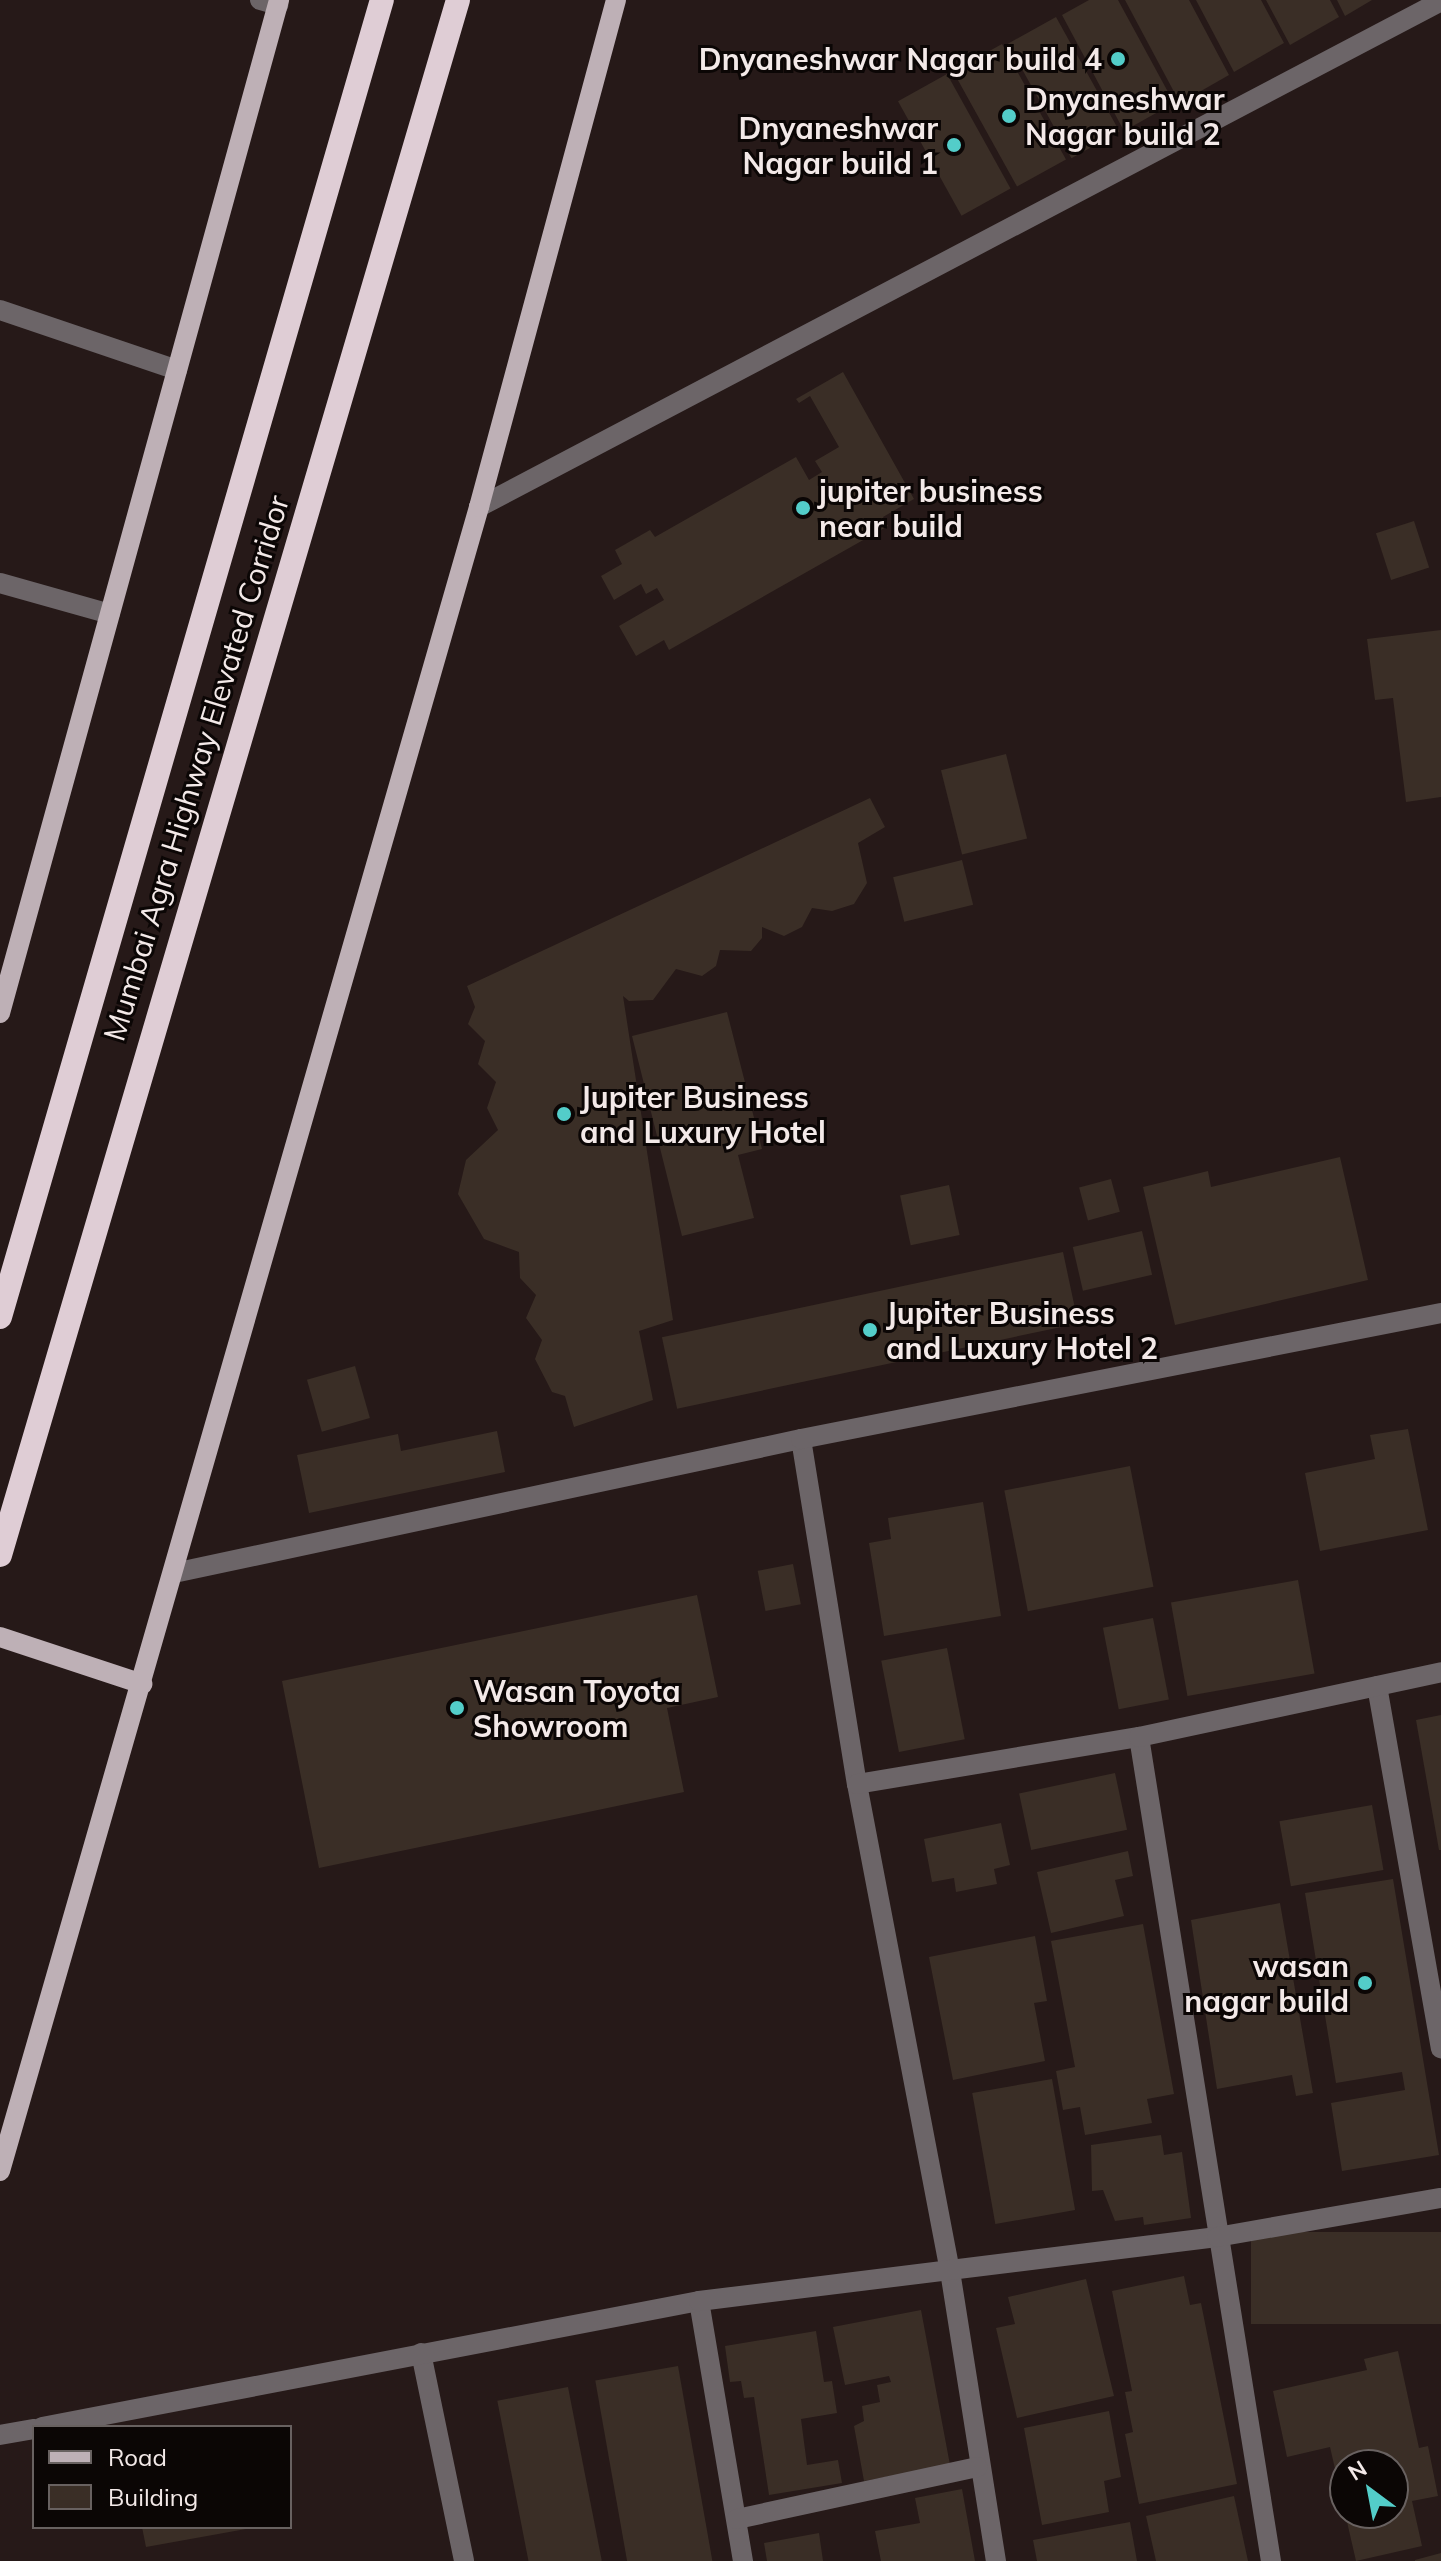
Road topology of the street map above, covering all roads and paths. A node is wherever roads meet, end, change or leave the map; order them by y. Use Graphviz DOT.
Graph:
graph roads {
  1 [pos="382,0"];
  2 [pos="458,0"];
  3 [pos="616,0"];
  4 [pos="1441,1"];
  5 [pos="272,2"];
  6 [pos="0,310"];
  7 [pos="177,370"];
  8 [pos="479,507"];
  9 [pos="0,583"];
  10 [pos="110,614"];
  11 [pos="0,1013"];
  12 [pos="1441,1313"];
  13 [pos="0,1317"];
  14 [pos="801,1439"];
  15 [pos="0,1555"];
  16 [pos="174,1573"];
  17 [pos="0,1637"];
  18 [pos="1441,1672"];
  19 [pos="142,1684"];
  20 [pos="1377,1686"];
  21 [pos="1139,1737"];
  22 [pos="857,1784"];
  23 [pos="1441,2048"];
  24 [pos="0,2171"];
  25 [pos="1441,2198"];
  26 [pos="1217,2237"];
  27 [pos="950,2271"];
  28 [pos="699,2301"];
  29 [pos="421,2353"];
  30 [pos="52,2425"];
  31 [pos="32,2429"];
  32 [pos="0,2435"];
  33 [pos="977,2467"];
  34 [pos="737,2519"];
  35 [pos="464,2561"];
  36 [pos="743,2561"];
  37 [pos="996,2561"];
  38 [pos="1271,2561"];
  1 -- 13 [label="highway, Mumbai Agra Highway Elevated Corridor"];
  2 -- 15 [label="highway, Mumbai Agra Highway Elevated Corridor"];
  3 -- 8 [label="main road"];
  4 -- 8 [label="street"];
  5 -- 7 [label="main road"];
  6 -- 7 [label="street"];
  7 -- 10 [label="main road"];
  8 -- 16 [label="main road"];
  9 -- 10 [label="street"];
  10 -- 11 [label="main road"];
  12 -- 14 [label="street"];
  14 -- 16 [label="street"];
  14 -- 22 [label="street"];
  16 -- 19 [label="main road"];
  17 -- 19 [label="main road"];
  18 -- 20 [label="street"];
  19 -- 24 [label="main road"];
  20 -- 21 [label="street"];
  20 -- 23 [label="street"];
  21 -- 22 [label="street"];
  21 -- 26 [label="street"];
  22 -- 27 [label="street"];
  25 -- 26 [label="street"];
  26 -- 27 [label="street"];
  26 -- 38 [label="street"];
  27 -- 28 [label="street"];
  27 -- 33 [label="street"];
  28 -- 29 [label="street"];
  28 -- 34 [label="street"];
  29 -- 30 [label="street"];
  29 -- 35 [label="street"];
  31 -- 32 [label="street"];
  33 -- 34 [label="street"];
  33 -- 37 [label="street"];
  34 -- 36 [label="street"];
}
